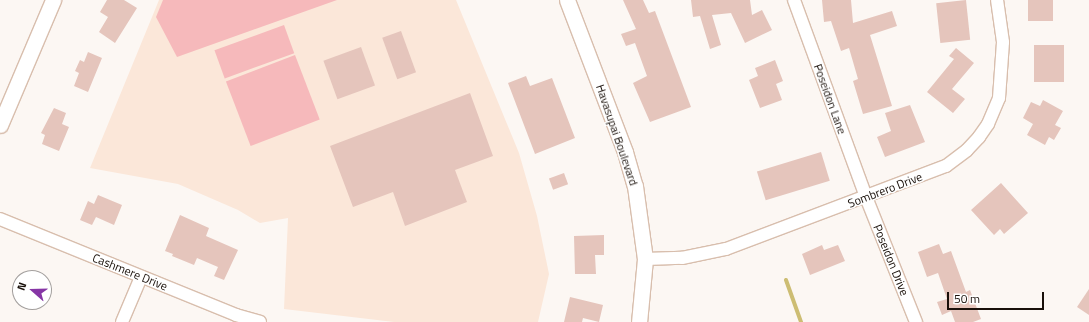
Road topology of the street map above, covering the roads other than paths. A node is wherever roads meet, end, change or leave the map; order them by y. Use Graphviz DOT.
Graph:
graph roads {
  1 [pos="53,0"];
  2 [pos="567,0"];
  3 [pos="794,0"];
  4 [pos="997,0"];
  5 [pos="0,125"];
  6 [pos="866,197"];
  7 [pos="0,219"];
  8 [pos="645,259"];
  9 [pos="141,277"];
  10 [pos="122,322"];
  11 [pos="260,322"];
  12 [pos="639,322"];
  13 [pos="916,322"];
  1 -- 5 [label="street"];
  2 -- 8 [label="street, Havasupai Boulevard"];
  3 -- 6 [label="street, Poseidon Lane"];
  4 -- 6 [label="street, Sombrero Drive"];
  6 -- 8 [label="street, Sombrero Drive"];
  6 -- 13 [label="street, Poseidon Drive"];
  7 -- 9 [label="street, Cashmere Drive"];
  8 -- 12 [label="street, Havasupai Boulevard"];
  9 -- 10 [label="street"];
  9 -- 11 [label="street, Cashmere Drive"];
}
